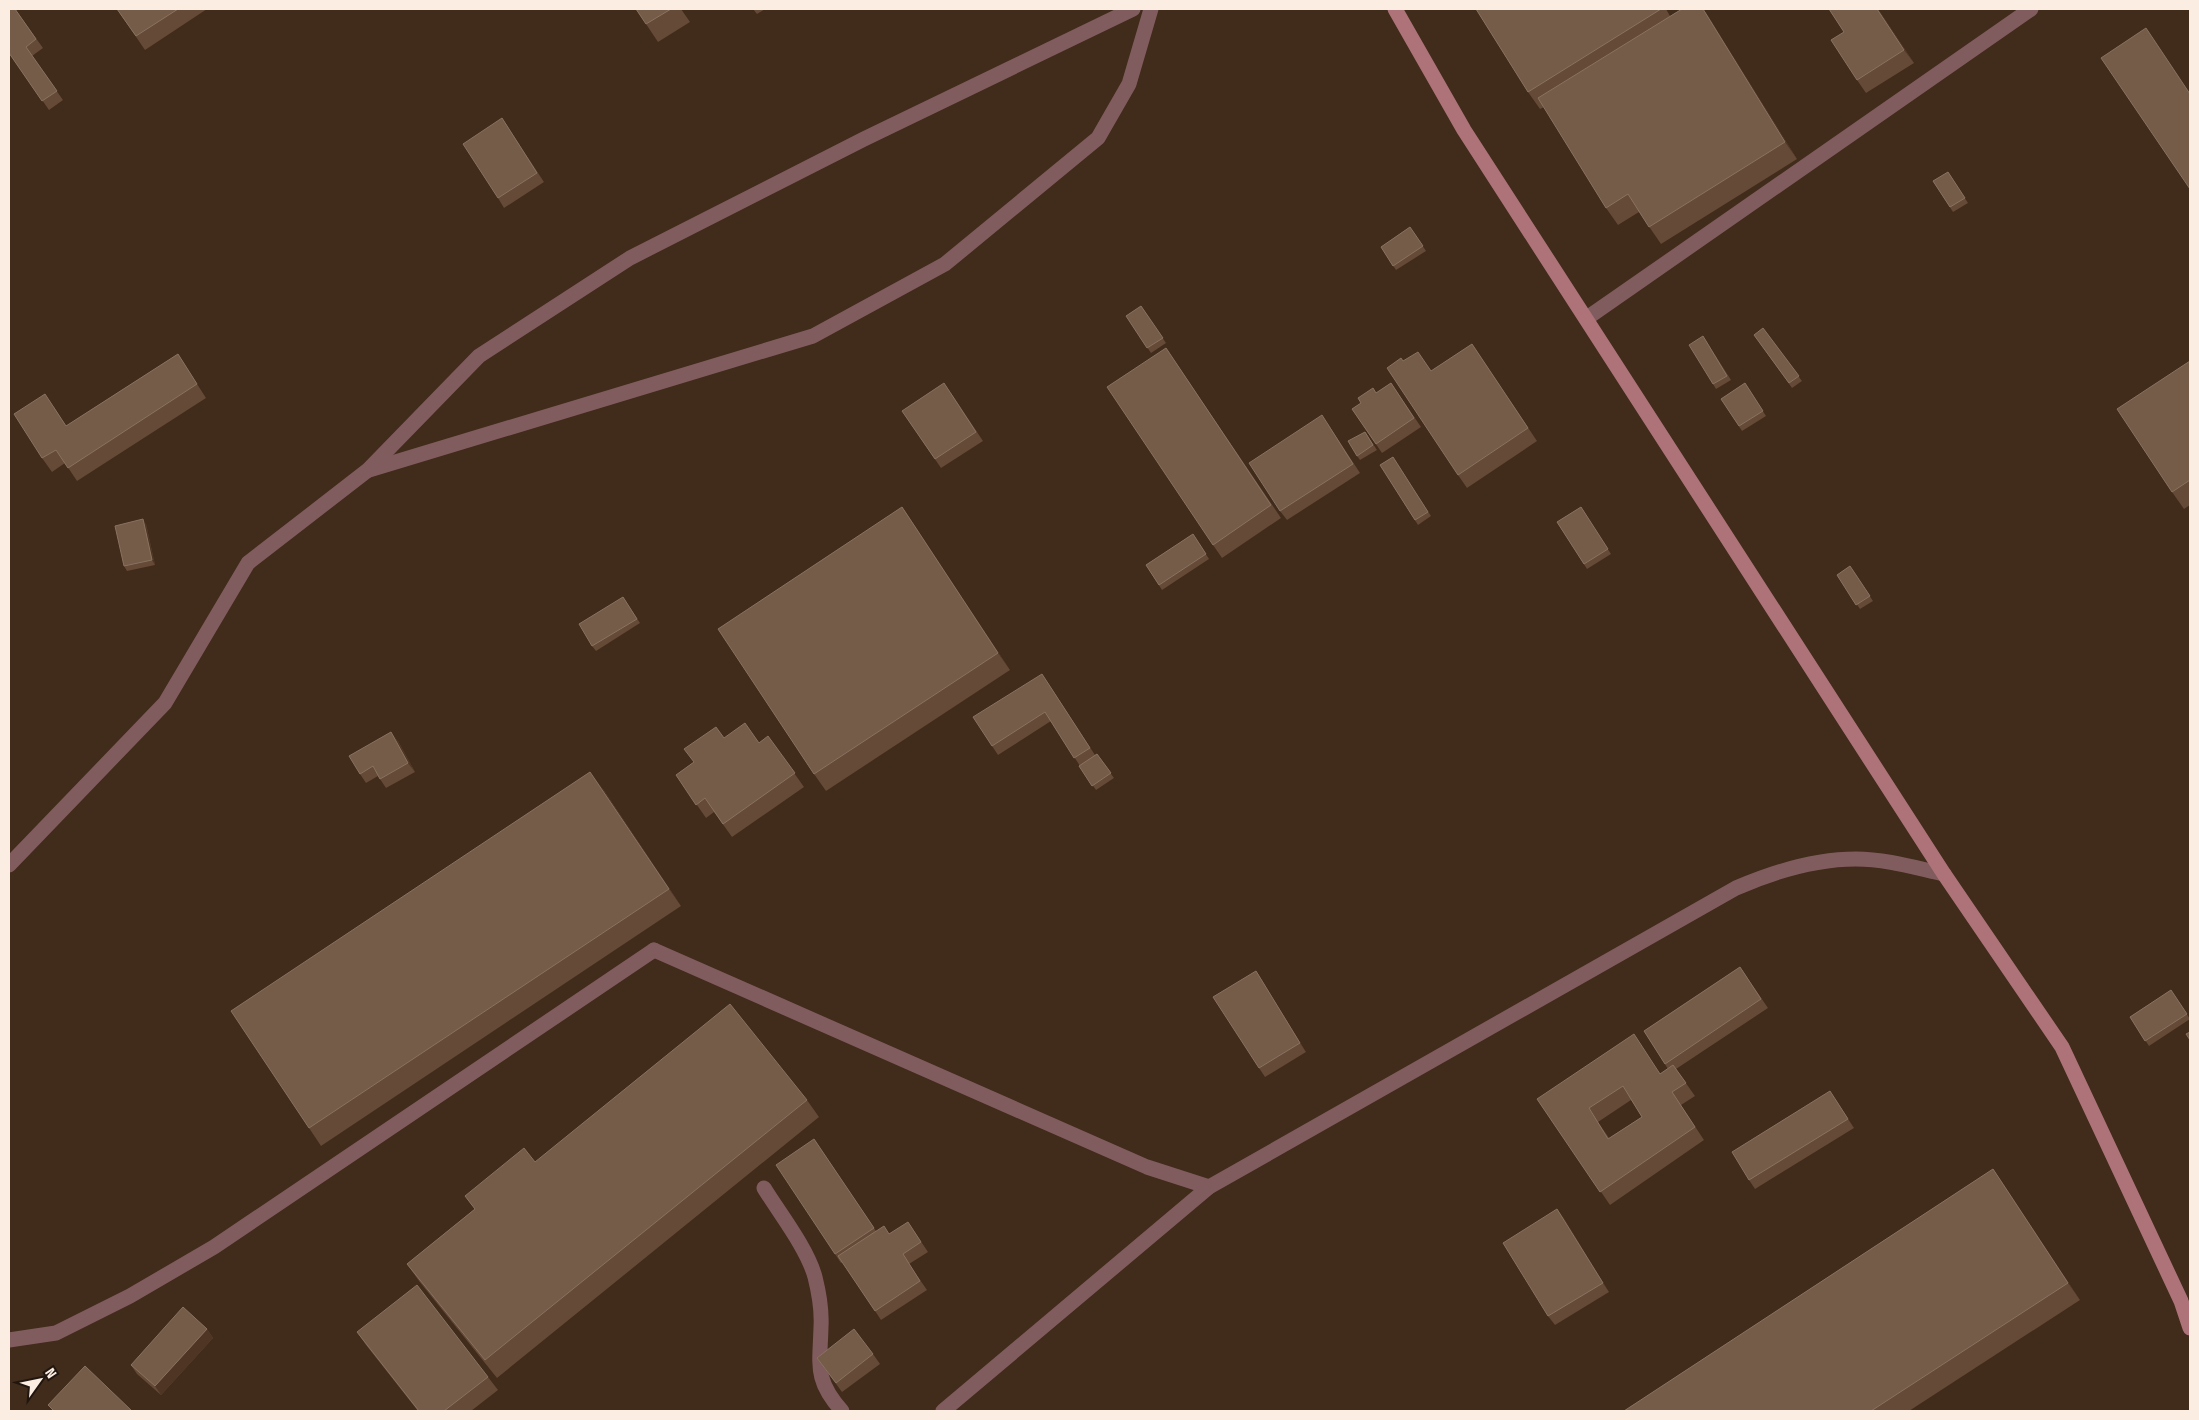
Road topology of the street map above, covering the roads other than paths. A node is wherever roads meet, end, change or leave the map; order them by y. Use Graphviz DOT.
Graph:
graph roads {
  1 [pos="1133,9"];
  2 [pos="1151,9"];
  3 [pos="1396,9"];
  4 [pos="2031,9"];
  5 [pos="1587,318"];
  6 [pos="368,470"];
  7 [pos="9,865"];
  8 [pos="1944,874"];
  9 [pos="1209,1187"];
  10 [pos="764,1188"];
  11 [pos="2190,1328"];
  12 [pos="9,1340"];
  13 [pos="842,1411"];
  14 [pos="943,1411"];
  1 -- 6 [label="street"];
  2 -- 6 [label="street"];
  3 -- 5 [label="street"];
  4 -- 5 [label="street"];
  5 -- 8 [label="street"];
  6 -- 7 [label="street"];
  8 -- 9 [label="street"];
  8 -- 11 [label="street"];
  9 -- 12 [label="street"];
  9 -- 14 [label="street"];
  10 -- 13 [label="street"];
}
